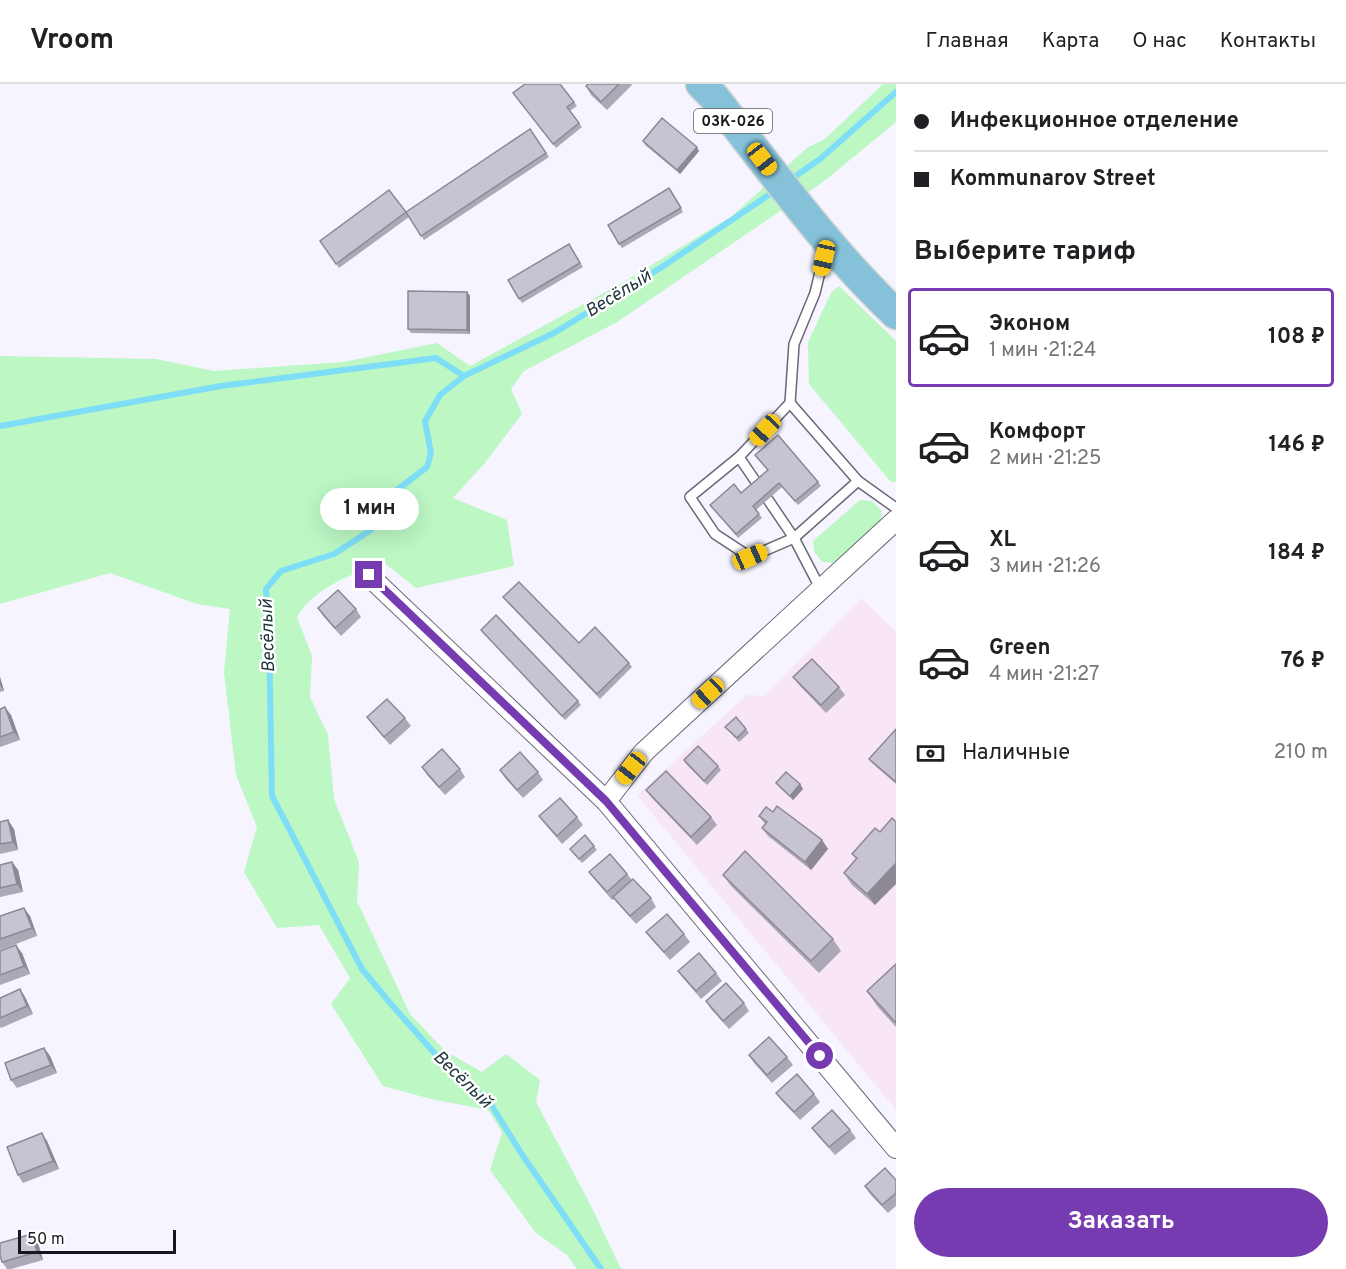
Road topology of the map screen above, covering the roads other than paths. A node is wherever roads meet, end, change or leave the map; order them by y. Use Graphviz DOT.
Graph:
graph roads {
  1 [pos="701,84"];
  2 [pos="828,240"];
  3 [pos="896,314"];
  4 [pos="790,403"];
  5 [pos="739,457"];
  6 [pos="858,481"];
  7 [pos="896,508"];
  8 [pos="896,520"];
  9 [pos="794,538"];
  10 [pos="369,575"];
  11 [pos="820,588"];
  12 [pos="606,801"];
  13 [pos="896,1148"];
  1 -- 2 [label="main road, 03К-026"];
  2 -- 3 [label="main road, 03К-026"];
  2 -- 4 [label="lane"];
  4 -- 5 [label="lane"];
  4 -- 6 [label="lane"];
  5 -- 9 [label="lane"];
  5 -- 9 [label="lane"];
  6 -- 7 [label="lane"];
  6 -- 9 [label="lane"];
  8 -- 11 [label="street"];
  9 -- 11 [label="lane"];
  10 -- 12 [label="street"];
  11 -- 12 [label="street"];
  12 -- 13 [label="street"];
}
